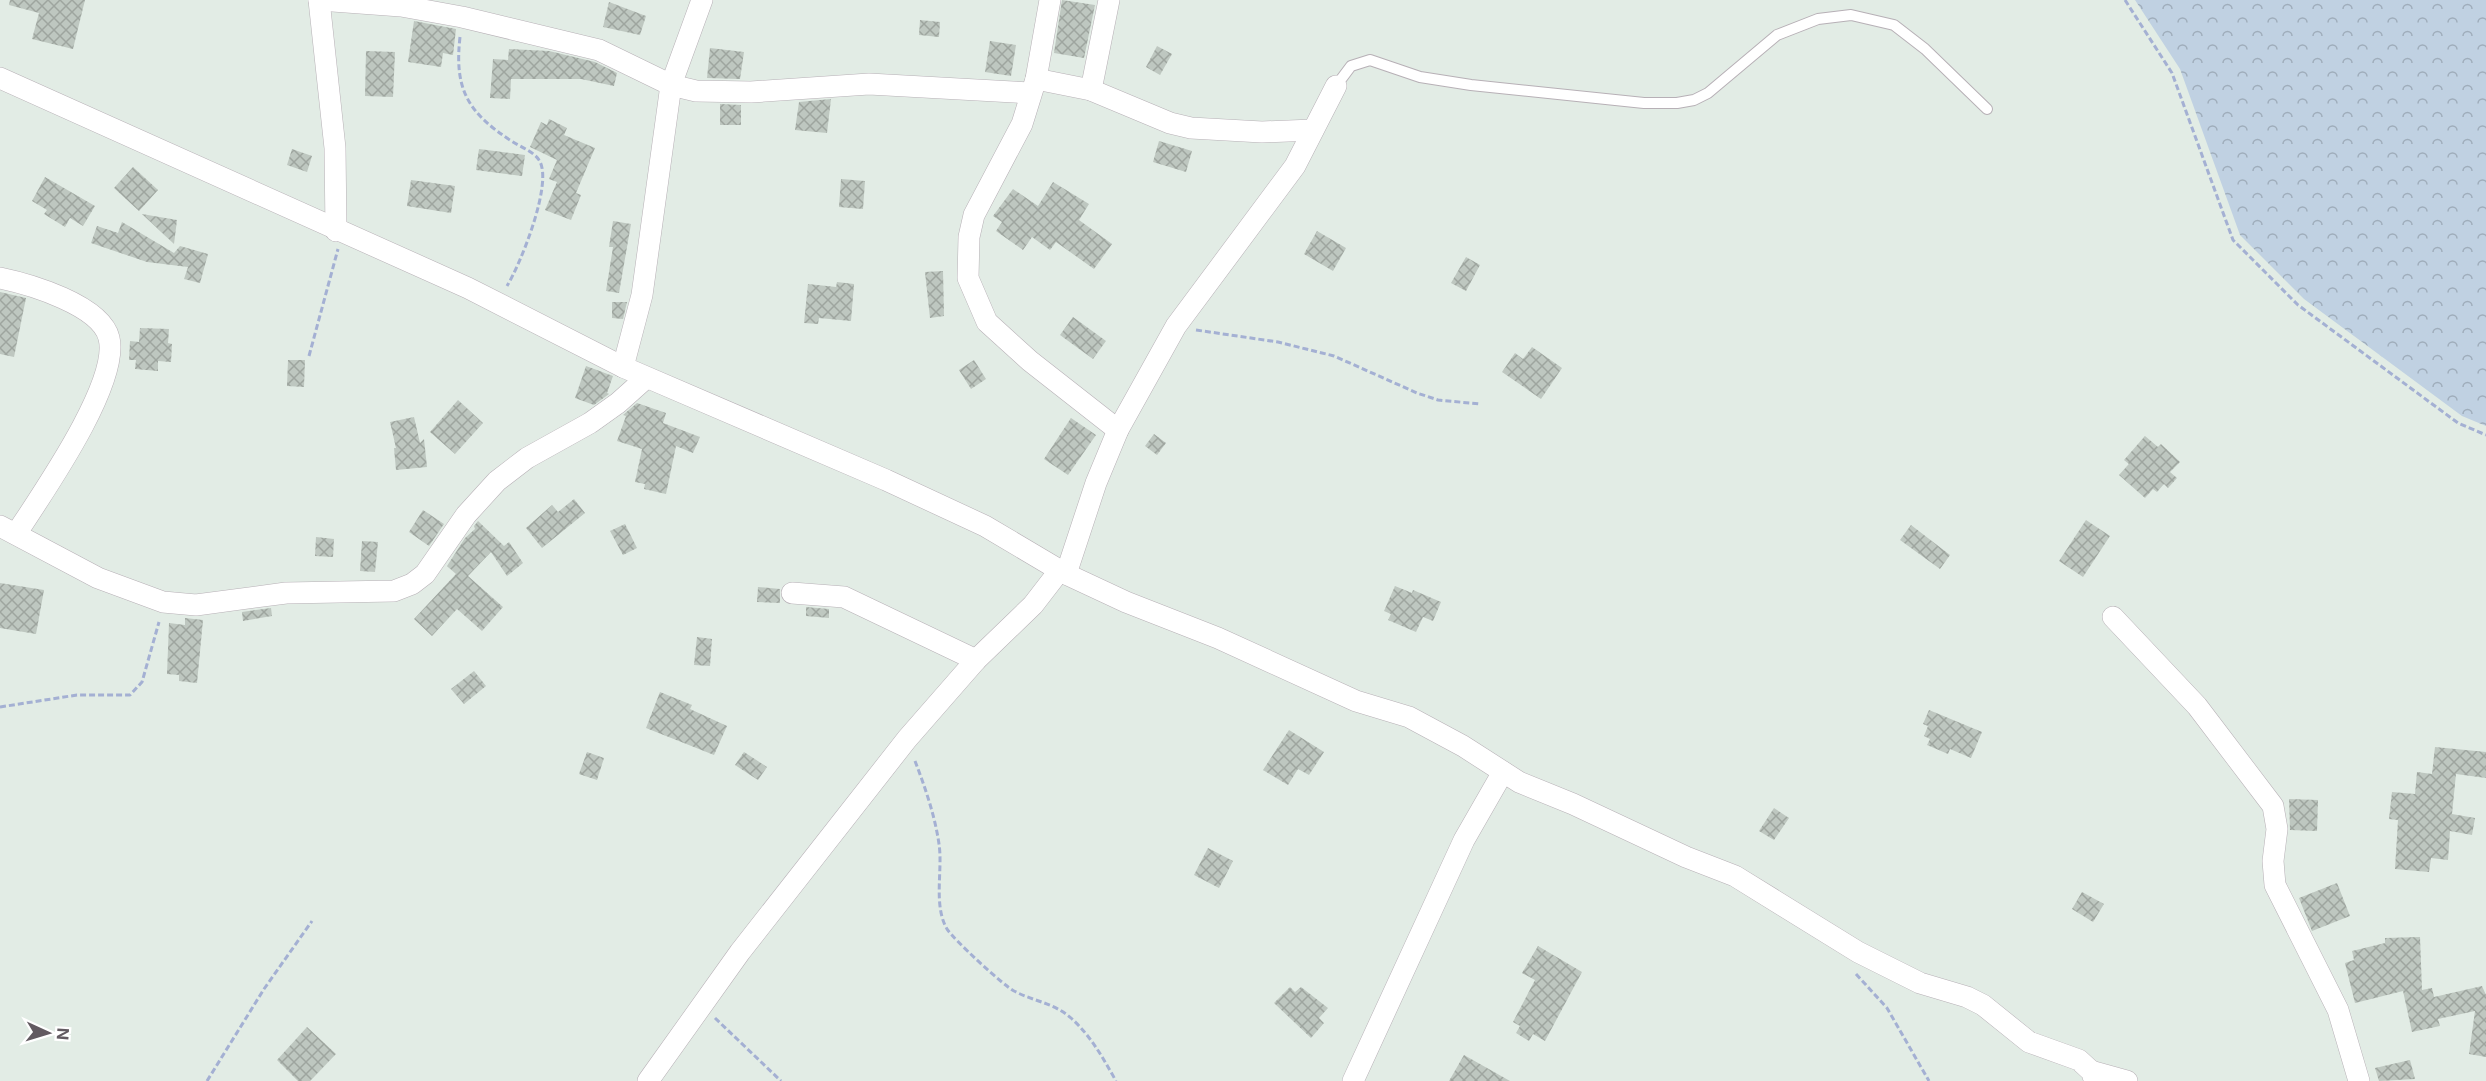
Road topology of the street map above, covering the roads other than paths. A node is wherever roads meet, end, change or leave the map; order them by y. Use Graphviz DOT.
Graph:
graph roads {
  1 [pos="319,0"];
  2 [pos="702,0"];
  3 [pos="1050,0"];
  4 [pos="1109,0"];
  5 [pos="0,78"];
  6 [pos="671,85"];
  7 [pos="1034,86"];
  8 [pos="1336,86"];
  9 [pos="1090,90"];
  10 [pos="1987,109"];
  11 [pos="1313,130"];
  12 [pos="339,232"];
  13 [pos="0,278"];
  14 [pos="623,367"];
  15 [pos="646,378"];
  16 [pos="1118,430"];
  17 [pos="8,530"];
  18 [pos="1063,572"];
  19 [pos="792,593"];
  20 [pos="2113,617"];
  21 [pos="976,660"];
  22 [pos="1503,772"];
  23 [pos="2093,1076"];
  24 [pos="648,1081"];
  25 [pos="1353,1081"];
  26 [pos="2127,1081"];
  27 [pos="2359,1081"];
  1 -- 6 [label="street"];
  1 -- 12 [label="street"];
  2 -- 6 [label="street"];
  3 -- 7 [label="street"];
  4 -- 9 [label="street"];
  5 -- 12 [label="street"];
  6 -- 7 [label="street"];
  6 -- 14 [label="street"];
  7 -- 9 [label="street"];
  7 -- 16 [label="street"];
  8 -- 10 [label="lane"];
  8 -- 11 [label="street"];
  9 -- 11 [label="street"];
  11 -- 16 [label="street"];
  12 -- 14 [label="street"];
  13 -- 17 [label="street"];
  14 -- 15 [label="street"];
  15 -- 17 [label="street"];
  15 -- 18 [label="street"];
  16 -- 18 [label="street"];
  18 -- 21 [label="street"];
  18 -- 22 [label="street"];
  19 -- 21 [label="street"];
  20 -- 27 [label="street"];
  21 -- 24 [label="street"];
  22 -- 23 [label="street"];
  22 -- 25 [label="street"];
  23 -- 26 [label="street"];
}
